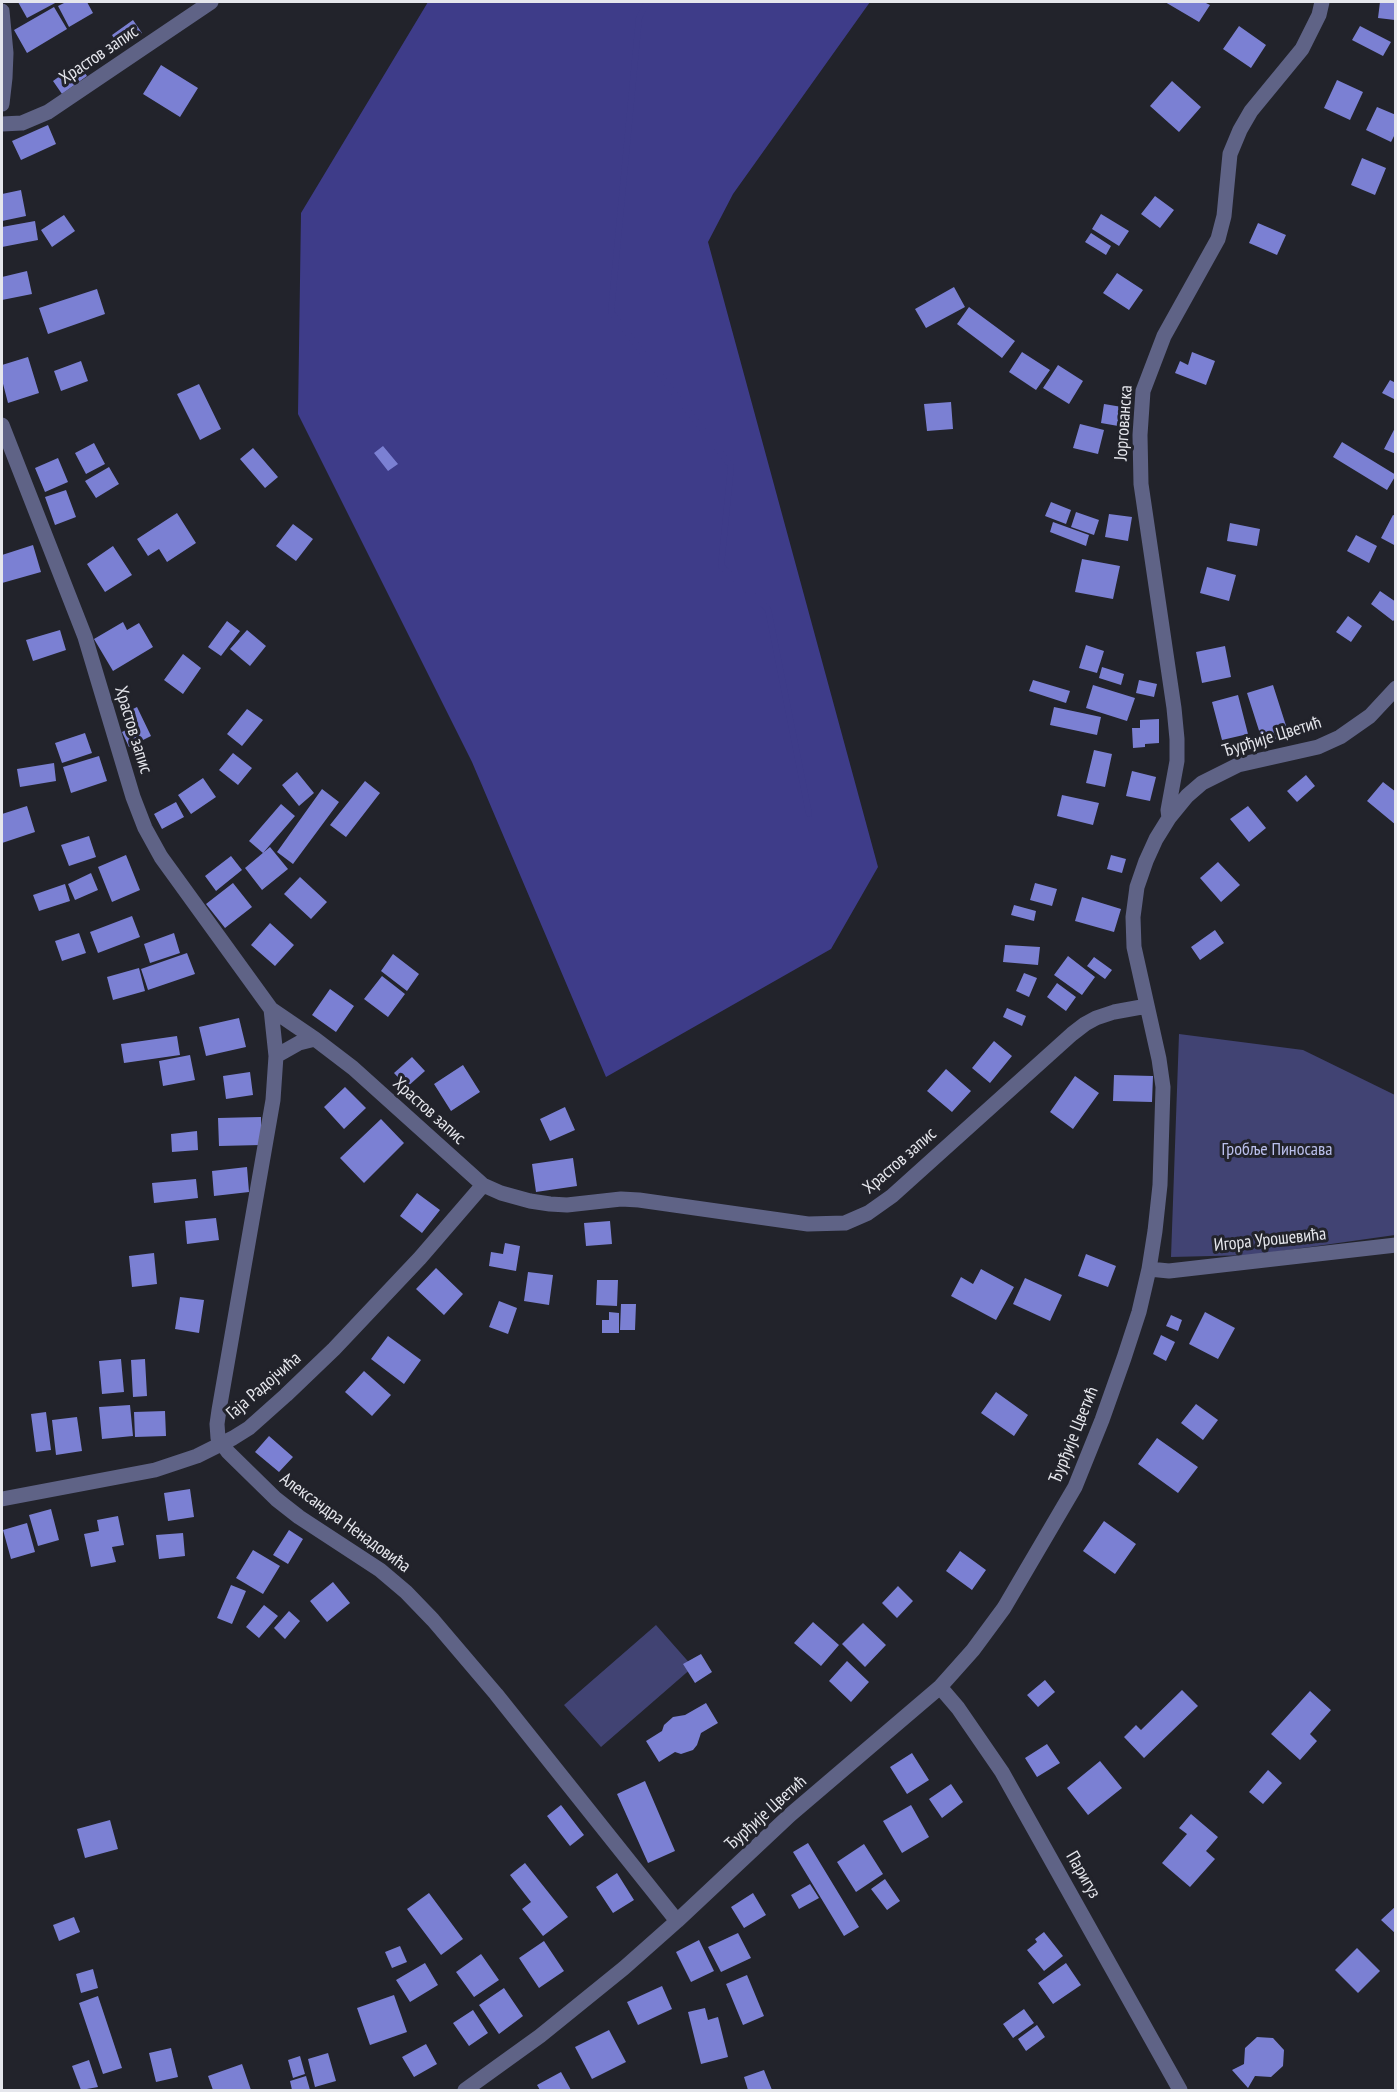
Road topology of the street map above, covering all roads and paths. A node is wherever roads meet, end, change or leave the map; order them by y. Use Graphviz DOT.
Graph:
graph roads {
  1 [pos="211,2"];
  2 [pos="1322,2"];
  3 [pos="2,11"];
  4 [pos="2,104"];
  5 [pos="2,124"];
  6 [pos="2,425"];
  7 [pos="1395,688"];
  8 [pos="1169,818"];
  9 [pos="1147,1006"];
  10 [pos="271,1008"];
  11 [pos="315,1039"];
  12 [pos="276,1056"];
  13 [pos="483,1185"];
  14 [pos="1395,1245"];
  15 [pos="1149,1269"];
  16 [pos="221,1445"];
  17 [pos="2,1499"];
  18 [pos="940,1688"];
  19 [pos="677,1921"];
  20 [pos="465,2091"];
  21 [pos="1180,2091"];
  1 -- 5 [label="street, Храстов запис"];
  2 -- 8 [label="street, Јоргованска"];
  3 -- 4 [label="street"];
  6 -- 10 [label="street, Храстов запис"];
  7 -- 8 [label="street, Ђурђије Цветић"];
  8 -- 9 [label="street, Ђурђије Цветић"];
  9 -- 13 [label="street, Храстов запис"];
  9 -- 15 [label="street, Ђурђије Цветић"];
  10 -- 11 [label="street, Храстов запис"];
  10 -- 12 [label="street"];
  11 -- 12 [label="street"];
  11 -- 13 [label="street, Храстов запис"];
  12 -- 16 [label="street"];
  13 -- 16 [label="street, Гаја Радојчића"];
  14 -- 15 [label="street, Игора Урошевића"];
  15 -- 18 [label="street, Ђурђије Цветић"];
  16 -- 17 [label="street, Гаја Радојчића"];
  16 -- 19 [label="street, Александра Ненадовића"];
  18 -- 19 [label="street, Ђурђије Цветић"];
  18 -- 21 [label="street, Паригуз"];
  19 -- 20 [label="street, Ђурђије Цветић"];
}
